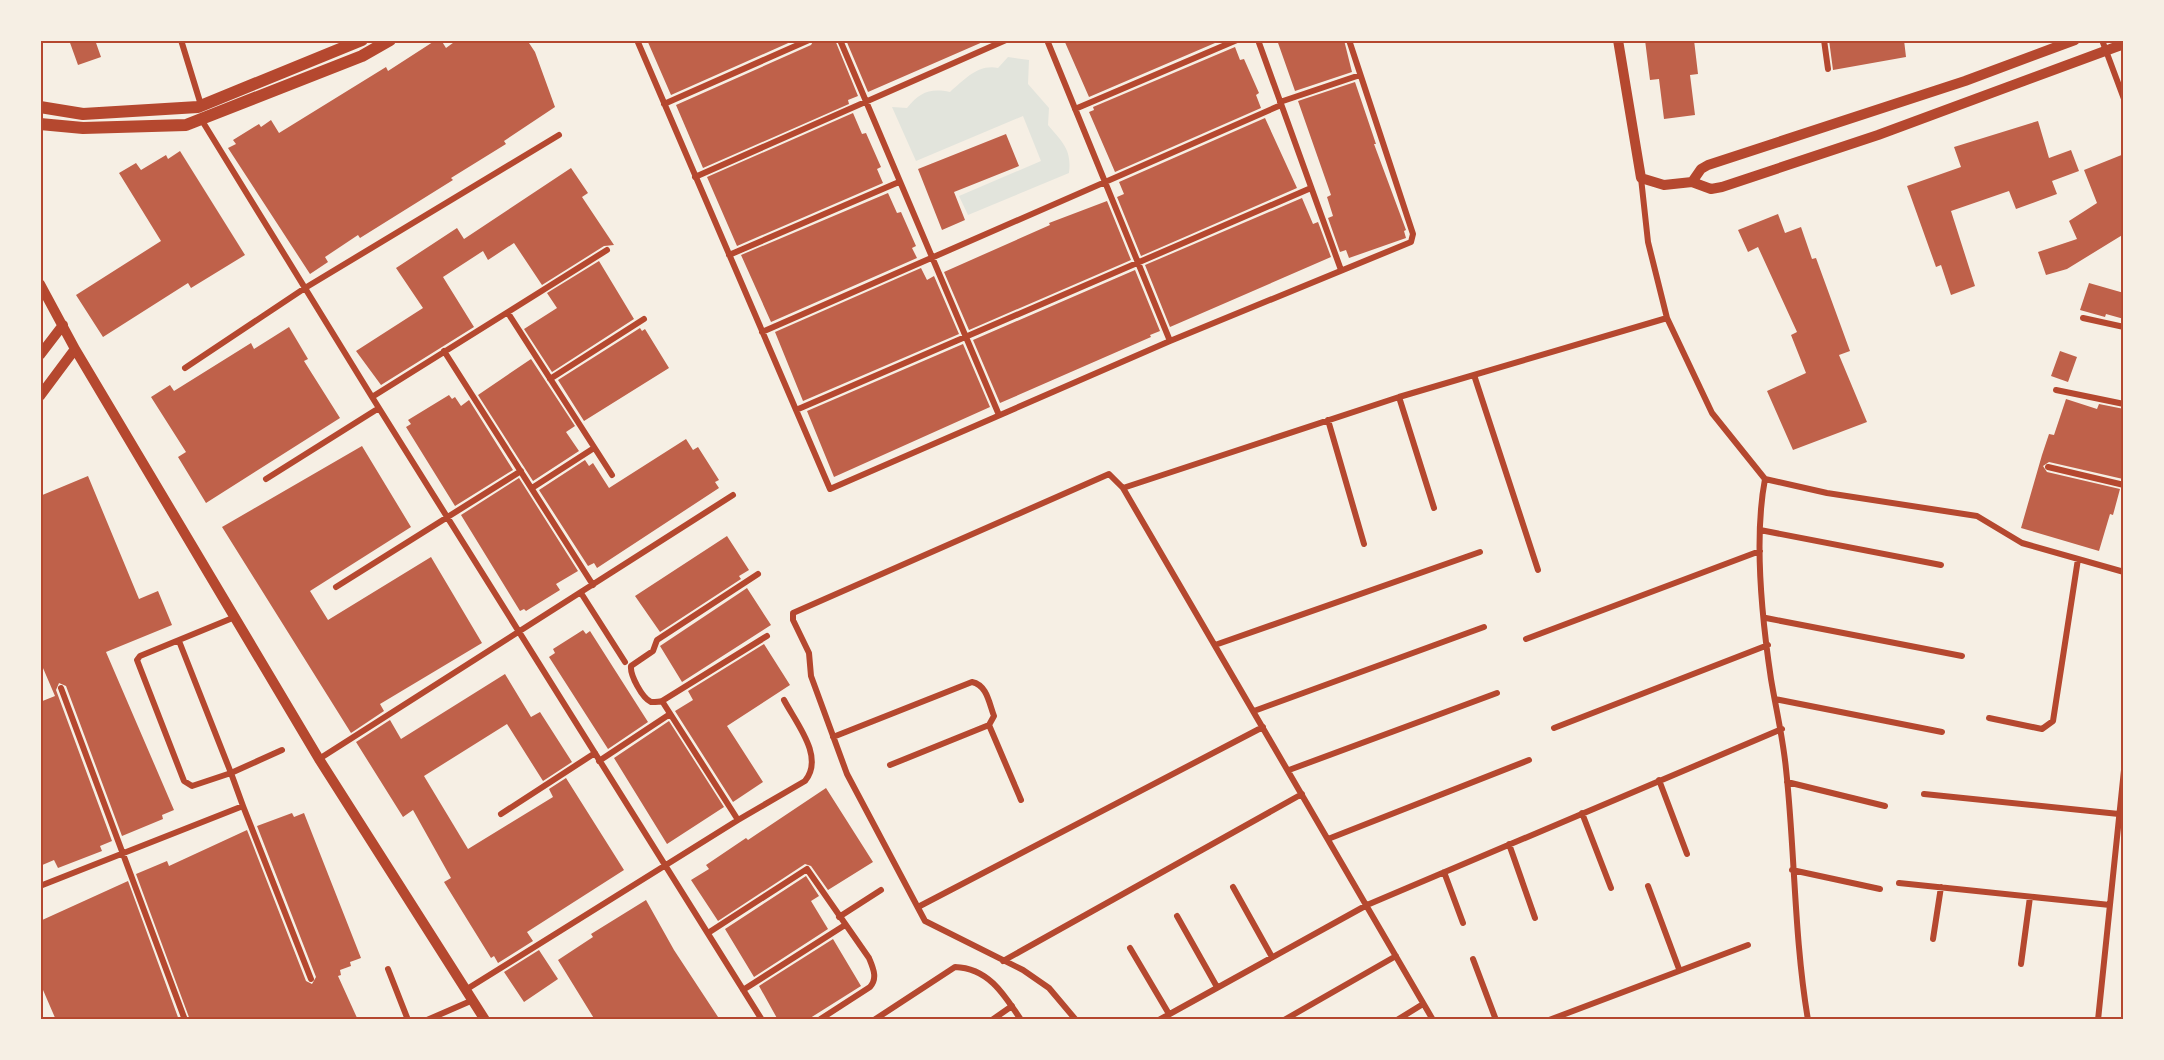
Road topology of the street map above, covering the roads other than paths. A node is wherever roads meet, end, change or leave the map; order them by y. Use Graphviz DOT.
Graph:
graph roads {
  1 [pos="181,40"];
  2 [pos="362,40"];
  3 [pos="390,40"];
  4 [pos="637,40"];
  5 [pos="809,40"];
  6 [pos="840,40"];
  7 [pos="1006,40"];
  8 [pos="1047,40"];
  9 [pos="1237,40"];
  10 [pos="1258,40"];
  11 [pos="1349,40"];
  12 [pos="1618,40"];
  13 [pos="1824,40"];
  14 [pos="2075,40"];
  15 [pos="2124,44"];
  16 [pos="2104,46"];
  17 [pos="1828,69"];
  18 [pos="1360,75"];
  19 [pos="2124,99"];
  20 [pos="867,102"];
  21 [pos="664,104"];
  22 [pos="1281,104"];
  23 [pos="40,107"];
  24 [pos="1075,109"];
  25 [pos="200,111"];
  26 [pos="40,124"];
  27 [pos="559,135"];
  28 [pos="695,177"];
  29 [pos="1641,178"];
  30 [pos="899,182"];
  31 [pos="1105,182"];
  32 [pos="1692,182"];
  33 [pos="1311,188"];
  34 [pos="607,250"];
  35 [pos="729,255"];
  36 [pos="932,258"];
  37 [pos="1138,263"];
  38 [pos="1341,270"];
  39 [pos="40,284"];
  40 [pos="305,288"];
  41 [pos="508,313"];
  42 [pos="1667,318"];
  43 [pos="2083,318"];
  44 [pos="644,319"];
  45 [pos="63,325"];
  46 [pos="2124,327"];
  47 [pos="762,332"];
  48 [pos="966,338"];
  49 [pos="1170,341"];
  50 [pos="75,349"];
  51 [pos="444,351"];
  52 [pos="40,355"];
  53 [pos="185,368"];
  54 [pos="1474,375"];
  55 [pos="550,379"];
  56 [pos="2056,390"];
  57 [pos="40,396"];
  58 [pos="1400,397"];
  59 [pos="372,398"];
  60 [pos="2124,404"];
  61 [pos="379,408"];
  62 [pos="796,410"];
  63 [pos="999,415"];
  64 [pos="1328,420"];
  65 [pos="594,448"];
  66 [pos="2048,467"];
  67 [pos="521,471"];
  68 [pos="612,475"];
  69 [pos="1765,479"];
  70 [pos="266,480"];
  71 [pos="2124,485"];
  72 [pos="531,488"];
  73 [pos="1123,488"];
  74 [pos="733,495"];
  75 [pos="1434,508"];
  76 [pos="447,518"];
  77 [pos="1760,530"];
  78 [pos="1364,544"];
  79 [pos="1760,551"];
  80 [pos="1480,552"];
  81 [pos="2078,559"];
  82 [pos="1941,565"];
  83 [pos="1538,570"];
  84 [pos="2124,572"];
  85 [pos="758,574"];
  86 [pos="593,585"];
  87 [pos="336,587"];
  88 [pos="581,593"];
  89 [pos="235,617"];
  90 [pos="1766,618"];
  91 [pos="1484,627"];
  92 [pos="519,631"];
  93 [pos="767,636"];
  94 [pos="1526,639"];
  95 [pos="179,641"];
  96 [pos="1215,645"];
  97 [pos="1768,645"];
  98 [pos="1962,656"];
  99 [pos="624,662"];
  100 [pos="61,688"];
  101 [pos="1497,693"];
  102 [pos="1775,699"];
  103 [pos="784,700"];
  104 [pos="662,701"];
  105 [pos="1254,711"];
  106 [pos="670,714"];
  107 [pos="1989,718"];
  108 [pos="989,725"];
  109 [pos="1263,727"];
  110 [pos="1554,728"];
  111 [pos="1782,729"];
  112 [pos="1941,732"];
  113 [pos="833,737"];
  114 [pos="282,750"];
  115 [pos="595,753"];
  116 [pos="319,759"];
  117 [pos="599,760"];
  118 [pos="1529,760"];
  119 [pos="890,765"];
  120 [pos="1289,770"];
  121 [pos="2124,770"];
  122 [pos="231,773"];
  123 [pos="1659,780"];
  124 [pos="1787,782"];
  125 [pos="1302,794"];
  126 [pos="1924,794"];
  127 [pos="1021,800"];
  128 [pos="243,806"];
  129 [pos="1885,806"];
  130 [pos="1582,813"];
  131 [pos="501,814"];
  132 [pos="2119,814"];
  133 [pos="738,820"];
  134 [pos="1328,839"];
  135 [pos="1509,844"];
  136 [pos="124,854"];
  137 [pos="1687,854"];
  138 [pos="664,866"];
  139 [pos="1792,870"];
  140 [pos="1444,872"];
  141 [pos="1899,883"];
  142 [pos="40,885"];
  143 [pos="1233,886"];
  144 [pos="1648,886"];
  145 [pos="1941,887"];
  146 [pos="1611,888"];
  147 [pos="1880,889"];
  148 [pos="881,890"];
  149 [pos="2030,897"];
  150 [pos="1367,905"];
  151 [pos="2110,905"];
  152 [pos="918,907"];
  153 [pos="1177,916"];
  154 [pos="839,917"];
  155 [pos="1535,918"];
  156 [pos="1463,923"];
  157 [pos="845,925"];
  158 [pos="708,933"];
  159 [pos="1933,939"];
  160 [pos="1748,945"];
  161 [pos="1130,948"];
  162 [pos="1396,956"];
  163 [pos="1272,957"];
  164 [pos="1473,959"];
  165 [pos="1003,961"];
  166 [pos="2021,964"];
  167 [pos="388,969"];
  168 [pos="1679,969"];
  169 [pos="311,979"];
  170 [pos="1217,987"];
  171 [pos="467,989"];
  172 [pos="743,990"];
  173 [pos="473,1000"];
  174 [pos="1424,1004"];
  175 [pos="1012,1006"];
  176 [pos="1168,1014"];
  177 [pos="185,1020"];
  178 [pos="408,1020"];
  179 [pos="427,1020"];
  180 [pos="485,1020"];
  181 [pos="762,1020"];
  182 [pos="819,1020"];
  183 [pos="874,1020"];
  184 [pos="992,1020"];
  185 [pos="1021,1020"];
  186 [pos="1077,1020"];
  187 [pos="1159,1020"];
  188 [pos="1284,1020"];
  189 [pos="1397,1020"];
  190 [pos="1433,1020"];
  191 [pos="1496,1020"];
  192 [pos="1549,1020"];
  193 [pos="1808,1020"];
  194 [pos="2098,1020"];
  1 -- 25 [label="street"];
  2 -- 25 [label="main road"];
  3 -- 25 [label="main road"];
  4 -- 21 [label="street"];
  5 -- 21 [label="street"];
  6 -- 20 [label="street"];
  7 -- 20 [label="street"];
  8 -- 24 [label="street"];
  9 -- 24 [label="street"];
  10 -- 22 [label="street"];
  11 -- 18 [label="street"];
  12 -- 29 [label="street"];
  13 -- 17 [label="street"];
  14 -- 32 [label="street"];
  15 -- 16 [label="street"];
  16 -- 19 [label="street"];
  16 -- 32 [label="street"];
  18 -- 22 [label="street"];
  18 -- 38 [label="street"];
  20 -- 28 [label="street"];
  20 -- 30 [label="street"];
  21 -- 28 [label="street"];
  22 -- 31 [label="street"];
  22 -- 33 [label="street"];
  23 -- 25 [label="main road"];
  24 -- 31 [label="street"];
  25 -- 26 [label="main road"];
  25 -- 40 [label="street"];
  27 -- 40 [label="street"];
  28 -- 35 [label="street"];
  29 -- 32 [label="street"];
  29 -- 42 [label="street"];
  30 -- 35 [label="street"];
  30 -- 36 [label="street"];
  31 -- 36 [label="street"];
  31 -- 37 [label="street"];
  33 -- 37 [label="street"];
  33 -- 38 [label="street"];
  34 -- 41 [label="street"];
  35 -- 47 [label="street"];
  36 -- 47 [label="street"];
  36 -- 48 [label="street"];
  37 -- 48 [label="street"];
  37 -- 49 [label="street"];
  38 -- 49 [label="street"];
  39 -- 45 [label="street"];
  40 -- 53 [label="street"];
  40 -- 59 [label="street"];
  41 -- 51 [label="street"];
  41 -- 55 [label="street"];
  42 -- 54 [label="street"];
  42 -- 69 [label="street"];
  43 -- 46 [label="street"];
  44 -- 55 [label="street"];
  45 -- 50 [label="street"];
  45 -- 52 [label="street"];
  47 -- 62 [label="street"];
  48 -- 62 [label="street"];
  48 -- 63 [label="street"];
  49 -- 63 [label="street"];
  50 -- 57 [label="street"];
  50 -- 89 [label="street"];
  51 -- 59 [label="street"];
  51 -- 67 [label="street"];
  54 -- 58 [label="street"];
  54 -- 83 [label="street"];
  55 -- 65 [label="street"];
  56 -- 60 [label="street"];
  58 -- 64 [label="street"];
  58 -- 75 [label="street"];
  59 -- 61 [label="street"];
  61 -- 70 [label="street"];
  61 -- 76 [label="street"];
  62 -- 63 [label="street"];
  64 -- 73 [label="street"];
  64 -- 78 [label="street"];
  65 -- 68 [label="street"];
  65 -- 72 [label="street"];
  66 -- 71 [label="street"];
  67 -- 72 [label="street"];
  67 -- 76 [label="street"];
  69 -- 77 [label="street"];
  69 -- 81 [label="street"];
  72 -- 86 [label="street"];
  73 -- 96 [label="street"];
  73 -- 113 [label="street"];
  74 -- 86 [label="street"];
  76 -- 87 [label="street"];
  76 -- 92 [label="street"];
  77 -- 79 [label="street"];
  77 -- 82 [label="street"];
  79 -- 90 [label="street"];
  79 -- 94 [label="street"];
  80 -- 96 [label="street"];
  81 -- 84 [label="street"];
  81 -- 107 [label="street"];
  85 -- 104 [label="street"];
  86 -- 88 [label="street"];
  88 -- 92 [label="street"];
  88 -- 99 [label="street"];
  89 -- 95 [label="street"];
  89 -- 116 [label="street"];
  90 -- 97 [label="street"];
  90 -- 98 [label="street"];
  91 -- 105 [label="street"];
  92 -- 115 [label="street"];
  92 -- 116 [label="street"];
  93 -- 104 [label="street"];
  95 -- 122 [label="street"];
  95 -- 122 [label="street"];
  96 -- 105 [label="street"];
  97 -- 102 [label="street"];
  97 -- 110 [label="street"];
  100 -- 136 [label="street"];
  101 -- 120 [label="street"];
  102 -- 111 [label="street"];
  102 -- 112 [label="street"];
  103 -- 133 [label="street"];
  104 -- 106 [label="street"];
  105 -- 109 [label="street"];
  106 -- 117 [label="street"];
  106 -- 133 [label="street"];
  108 -- 113 [label="street"];
  108 -- 119 [label="street"];
  108 -- 127 [label="street"];
  109 -- 120 [label="street"];
  109 -- 152 [label="street"];
  111 -- 123 [label="street"];
  111 -- 124 [label="street"];
  113 -- 152 [label="street"];
  114 -- 122 [label="street"];
  115 -- 117 [label="street"];
  115 -- 131 [label="street"];
  116 -- 171 [label="street"];
  117 -- 138 [label="street"];
  118 -- 134 [label="street"];
  120 -- 125 [label="street"];
  121 -- 132 [label="street"];
  122 -- 128 [label="street"];
  123 -- 130 [label="street"];
  123 -- 137 [label="street"];
  124 -- 129 [label="street"];
  124 -- 139 [label="street"];
  125 -- 134 [label="street"];
  125 -- 165 [label="street"];
  126 -- 132 [label="street"];
  128 -- 136 [label="street"];
  128 -- 169 [label="street"];
  130 -- 135 [label="street"];
  130 -- 146 [label="street"];
  132 -- 151 [label="street"];
  133 -- 138 [label="street"];
  134 -- 150 [label="street"];
  135 -- 140 [label="street"];
  135 -- 155 [label="street"];
  136 -- 142 [label="street"];
  136 -- 177 [label="street"];
  138 -- 158 [label="street"];
  138 -- 171 [label="street"];
  139 -- 147 [label="street"];
  139 -- 193 [label="street"];
  140 -- 150 [label="street"];
  140 -- 156 [label="street"];
  141 -- 145 [label="street"];
  143 -- 163 [label="street"];
  144 -- 168 [label="street"];
  145 -- 149 [label="street"];
  145 -- 159 [label="street"];
  148 -- 154 [label="street"];
  149 -- 151 [label="street"];
  149 -- 166 [label="street"];
  150 -- 162 [label="street"];
  150 -- 163 [label="street"];
  151 -- 194 [label="street"];
  152 -- 165 [label="street"];
  153 -- 170 [label="street"];
  154 -- 157 [label="street"];
  154 -- 158 [label="street"];
  157 -- 172 [label="street"];
  157 -- 182 [label="street"];
  158 -- 172 [label="street"];
  160 -- 168 [label="street"];
  161 -- 176 [label="street"];
  162 -- 174 [label="street"];
  162 -- 188 [label="street"];
  163 -- 170 [label="street"];
  164 -- 191 [label="street"];
  165 -- 186 [label="street"];
  167 -- 178 [label="street"];
  168 -- 192 [label="street"];
  170 -- 176 [label="street"];
  171 -- 173 [label="street"];
  172 -- 181 [label="street"];
  173 -- 179 [label="street"];
  173 -- 180 [label="street"];
  174 -- 189 [label="street"];
  174 -- 190 [label="street"];
  175 -- 183 [label="street"];
  175 -- 184 [label="street"];
  175 -- 185 [label="street"];
  176 -- 187 [label="street"];
}
